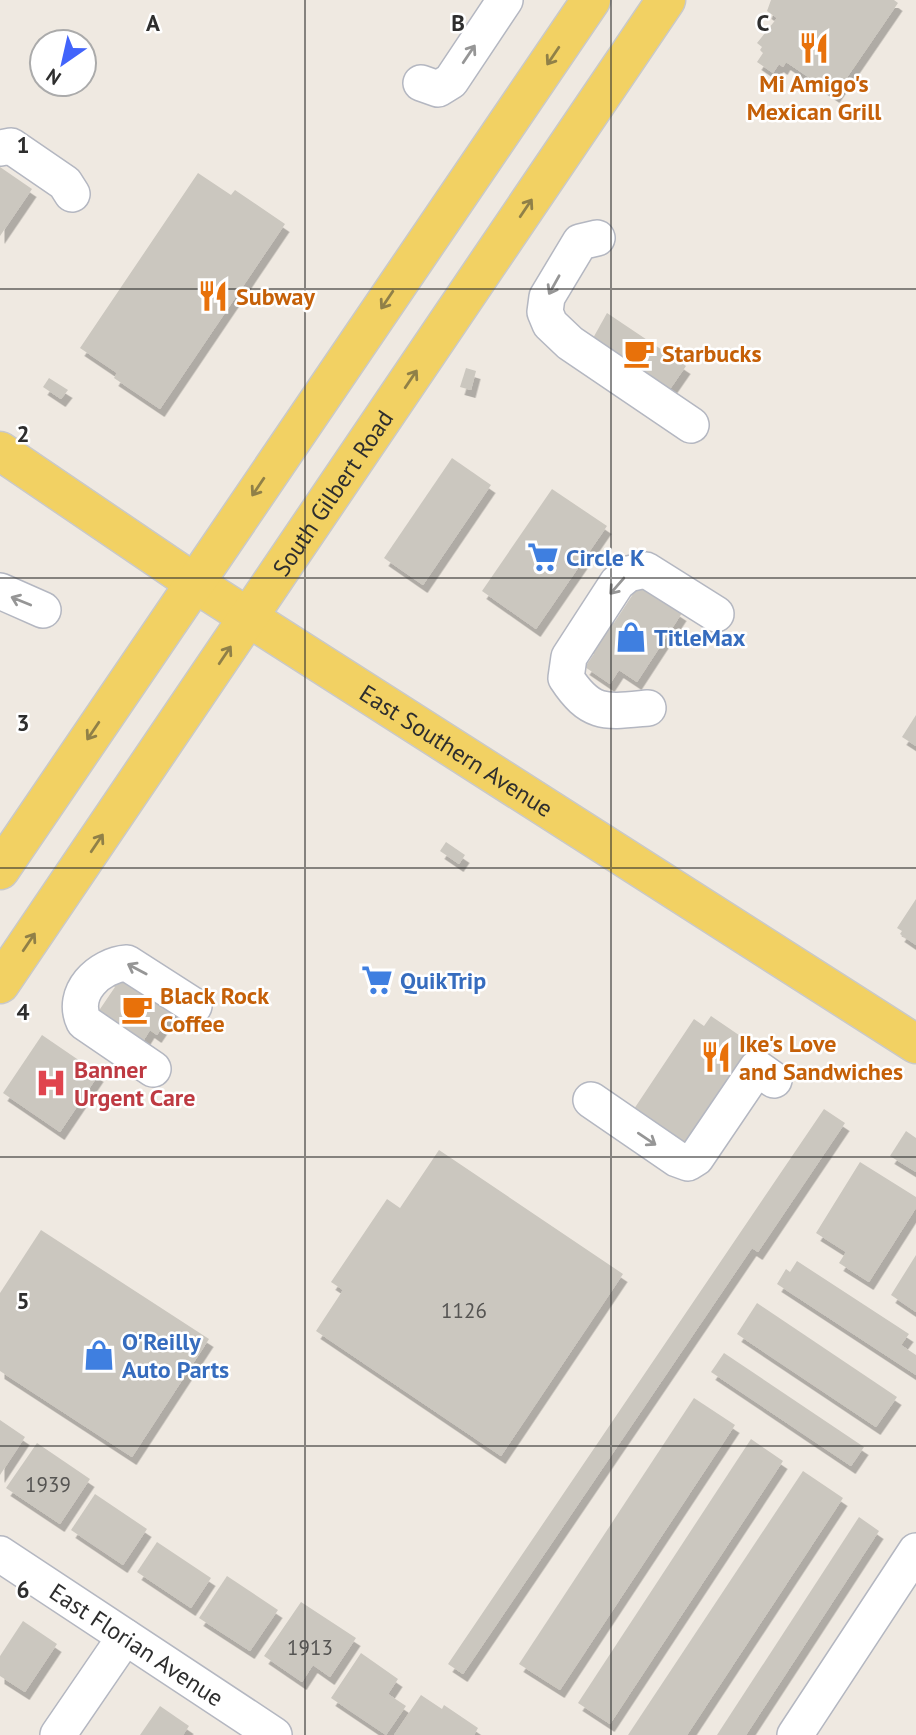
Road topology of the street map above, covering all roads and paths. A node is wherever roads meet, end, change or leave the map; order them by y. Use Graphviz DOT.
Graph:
graph roads {
  1 [pos="505,0"];
  2 [pos="591,0"];
  3 [pos="666,0"];
  4 [pos="421,83"];
  5 [pos="0,148"];
  6 [pos="72,194"];
  7 [pos="597,238"];
  8 [pos="691,425"];
  9 [pos="0,451"];
  10 [pos="193,582"];
  11 [pos="0,591"];
  12 [pos="43,610"];
  13 [pos="716,614"];
  14 [pos="249,618"];
  15 [pos="648,708"];
  16 [pos="0,870"];
  17 [pos="0,985"];
  18 [pos="194,1006"];
  19 [pos="916,1044"];
  20 [pos="153,1069"];
  21 [pos="774,1080"];
  22 [pos="591,1100"];
  23 [pos="916,1551"];
  24 [pos="0,1554"];
  25 [pos="125,1637"];
  26 [pos="58,1735"];
  27 [pos="274,1735"];
  28 [pos="795,1735"];
  4 -- 1 [label="street, one-way"];
  2 -- 10 [label="main road, one-way"];
  14 -- 3 [label="main road, South Gilbert Road, one-way"];
  5 -- 6 [label="street"];
  7 -- 8 [label="street, one-way"];
  9 -- 10 [label="main road, East Southern Avenue"];
  10 -- 14 [label="main road, East Southern Avenue"];
  10 -- 16 [label="main road, one-way"];
  12 -- 11 [label="street, one-way"];
  13 -- 15 [label="street, one-way"];
  17 -- 14 [label="main road, South Gilbert Road, one-way"];
  14 -- 19 [label="main road, East Southern Avenue"];
  18 -- 20 [label="street, one-way"];
  22 -- 21 [label="street, one-way"];
  23 -- 28 [label="street"];
  24 -- 25 [label="street, East Florian Avenue"];
  25 -- 26 [label="street"];
  25 -- 27 [label="street, East Florian Avenue"];
}
